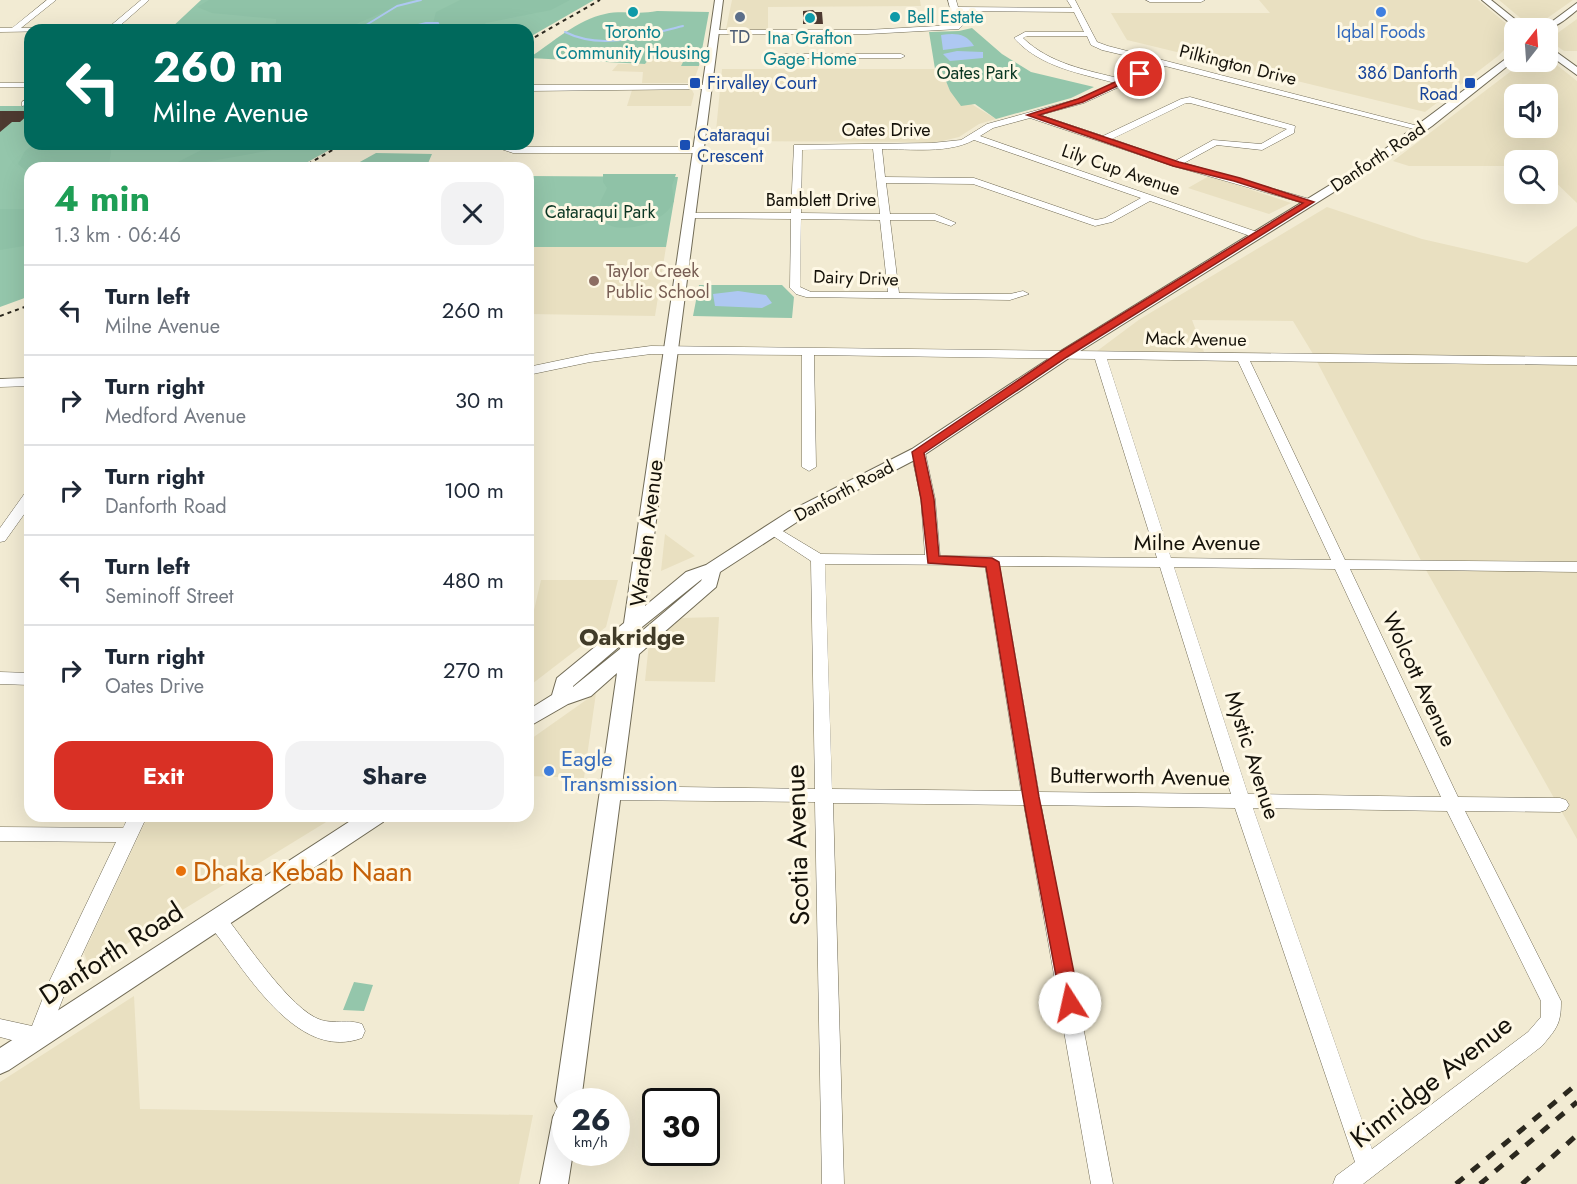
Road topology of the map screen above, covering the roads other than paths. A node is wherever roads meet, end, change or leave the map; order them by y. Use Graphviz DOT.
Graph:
graph roads {
  1 [pos="52,0"];
  2 [pos="145,0"];
  3 [pos="719,0"];
  4 [pos="952,0"];
  5 [pos="1071,0"];
  6 [pos="1150,0"];
  7 [pos="1201,0"];
  8 [pos="1486,0"];
  9 [pos="1577,6"];
  10 [pos="955,9"];
  11 [pos="1076,10"];
  12 [pos="1508,18"];
  13 [pos="1558,21"];
  14 [pos="117,24"];
  15 [pos="897,29"];
  16 [pos="0,30"];
  17 [pos="14,30"];
  18 [pos="24,30"];
  19 [pos="715,32"];
  20 [pos="783,32"];
  21 [pos="1089,34"];
  22 [pos="0,40"];
  23 [pos="784,56"];
  24 [pos="1558,57"];
  25 [pos="790,63"];
  26 [pos="1164,63"];
  27 [pos="1504,64"];
  28 [pos="1577,72"];
  29 [pos="1122,82"];
  30 [pos="0,85"];
  31 [pos="24,85"];
  32 [pos="706,87"];
  33 [pos="534,88"];
  34 [pos="1031,115"];
  35 [pos="1422,128"];
  36 [pos="975,137"];
  37 [pos="1103,140"];
  38 [pos="797,147"];
  39 [pos="877,147"];
  40 [pos="534,150"];
  41 [pos="698,150"];
  42 [pos="1176,164"];
  43 [pos="881,180"];
  44 [pos="1148,198"];
  45 [pos="1310,202"];
  46 [pos="690,216"];
  47 [pos="795,217"];
  48 [pos="885,217"];
  49 [pos="951,223"];
  50 [pos="1256,235"];
  51 [pos="1023,294"];
  52 [pos="894,296"];
  53 [pos="671,351"];
  54 [pos="808,352"];
  55 [pos="1064,355"];
  56 [pos="1100,356"];
  57 [pos="1243,358"];
  58 [pos="1577,361"];
  59 [pos="534,370"];
  60 [pos="0,382"];
  61 [pos="24,382"];
  62 [pos="918,452"];
  63 [pos="809,467"];
  64 [pos="24,504"];
  65 [pos="13,520"];
  66 [pos="24,520"];
  67 [pos="771,530"];
  68 [pos="0,538"];
  69 [pos="818,559"];
  70 [pos="933,560"];
  71 [pos="992,562"];
  72 [pos="1166,563"];
  73 [pos="1338,564"];
  74 [pos="1577,567"];
  75 [pos="712,569"];
  76 [pos="634,623"];
  77 [pos="630,650"];
  78 [pos="0,678"];
  79 [pos="24,679"];
  80 [pos="561,699"];
  81 [pos="534,716"];
  82 [pos="611,793"];
  83 [pos="822,795"];
  84 [pos="1031,797"];
  85 [pos="1241,800"];
  86 [pos="1452,802"];
  87 [pos="1560,805"];
  88 [pos="135,822"];
  89 [pos="362,822"];
  90 [pos="0,834"];
  91 [pos="129,835"];
  92 [pos="216,919"];
  93 [pos="1551,1020"];
  94 [pos="0,1028"];
  95 [pos="355,1031"];
  96 [pos="38,1037"];
  97 [pos="0,1062"];
  98 [pos="570,1088"];
  99 [pos="559,1166"];
  100 [pos="1368,1166"];
  101 [pos="557,1181"];
  102 [pos="833,1184"];
  103 [pos="1102,1184"];
  104 [pos="1344,1184"];
  1 -- 17 [label="street"];
  2 -- 14 [label="street"];
  3 -- 19 [label="main road, Warden Avenue"];
  4 -- 10 [label="street"];
  5 -- 11 [label="street, Pilkington Drive"];
  6 -- 7 [label="street"];
  8 -- 12 [label="main road"];
  9 -- 13 [label="main road"];
  10 -- 11 [label="street"];
  10 -- 15 [label="street"];
  11 -- 21 [label="street, Pilkington Drive"];
  15 -- 20 [label="street"];
  15 -- 23 [label="street"];
  16 -- 17 [label="street"];
  17 -- 18 [label="street"];
  17 -- 22 [label="street"];
  19 -- 20 [label="street"];
  19 -- 32 [label="main road, Warden Avenue"];
  20 -- 23 [label="street"];
  21 -- 26 [label="street, Pilkington Drive"];
  21 -- 29 [label="street"];
  23 -- 25 [label="street"];
  24 -- 28 [label="main road"];
  26 -- 29 [label="street"];
  26 -- 35 [label="street, Pilkington Drive"];
  27 -- 35 [label="main road, Danforth Road"];
  29 -- 34 [label="street"];
  30 -- 31 [label="street"];
  32 -- 33 [label="street"];
  32 -- 41 [label="main road, Warden Avenue"];
  34 -- 36 [label="street, Oates Drive"];
  34 -- 37 [label="street"];
  35 -- 45 [label="main road, Danforth Road"];
  36 -- 39 [label="street, Oates Drive"];
  36 -- 44 [label="street, Lily Cup Avenue"];
  37 -- 42 [label="street"];
  37 -- 42 [label="street"];
  38 -- 39 [label="street, Oates Drive"];
  38 -- 47 [label="street, Dairy Drive"];
  39 -- 43 [label="street"];
  40 -- 41 [label="street"];
  41 -- 46 [label="main road, Warden Avenue"];
  42 -- 45 [label="street"];
  43 -- 44 [label="street"];
  43 -- 48 [label="street"];
  44 -- 50 [label="street, Lily Cup Avenue"];
  45 -- 50 [label="main road, Danforth Road"];
  46 -- 47 [label="street, Bamblett Drive"];
  46 -- 53 [label="main road, Warden Avenue"];
  47 -- 48 [label="street, Bamblett Drive"];
  47 -- 52 [label="street, Dairy Drive"];
  48 -- 49 [label="street, Bamblett Drive"];
  48 -- 52 [label="street"];
  50 -- 55 [label="main road, Danforth Road"];
  51 -- 52 [label="street, Dairy Drive"];
  53 -- 54 [label="street, Mack Avenue"];
  53 -- 59 [label="street, Mack Avenue"];
  53 -- 76 [label="main road, Warden Avenue"];
  54 -- 55 [label="street, Mack Avenue"];
  54 -- 63 [label="street"];
  55 -- 56 [label="street, Mack Avenue"];
  55 -- 62 [label="main road, Danforth Road"];
  56 -- 57 [label="street, Mack Avenue"];
  56 -- 72 [label="street, Mystic Avenue"];
  57 -- 58 [label="street, Mack Avenue"];
  57 -- 73 [label="street, Wolcott Avenue"];
  60 -- 61 [label="street"];
  62 -- 67 [label="main road, Danforth Road"];
  62 -- 70 [label="street"];
  64 -- 65 [label="street"];
  65 -- 66 [label="street"];
  65 -- 68 [label="street"];
  67 -- 69 [label="street"];
  67 -- 75 [label="main road, Danforth Road"];
  69 -- 70 [label="street, Milne Avenue"];
  69 -- 83 [label="street, Scotia Avenue"];
  70 -- 71 [label="street, Milne Avenue"];
  71 -- 72 [label="street, Milne Avenue"];
  71 -- 84 [label="street"];
  72 -- 73 [label="street, Milne Avenue"];
  72 -- 85 [label="street, Mystic Avenue"];
  73 -- 74 [label="street, Milne Avenue"];
  73 -- 86 [label="street, Wolcott Avenue"];
  75 -- 76 [label="main road, Danforth Road"];
  75 -- 77 [label="main road, Danforth Road"];
  76 -- 77 [label="main road, Warden Avenue"];
  76 -- 80 [label="main road, Danforth Road"];
  77 -- 80 [label="main road, Danforth Road"];
  77 -- 82 [label="main road, Warden Avenue"];
  78 -- 79 [label="street"];
  80 -- 81 [label="main road, Danforth Road"];
  82 -- 83 [label="street, Butterworth Avenue"];
  82 -- 98 [label="main road, Warden Avenue"];
  83 -- 84 [label="street, Butterworth Avenue"];
  83 -- 102 [label="street, Scotia Avenue"];
  84 -- 85 [label="street, Butterworth Avenue"];
  84 -- 103 [label="street"];
  85 -- 86 [label="street, Butterworth Avenue"];
  85 -- 100 [label="street, Mystic Avenue"];
  86 -- 87 [label="street, Butterworth Avenue"];
  86 -- 93 [label="street, Wolcott Avenue"];
  88 -- 91 [label="street"];
  89 -- 92 [label="main road, Danforth Road"];
  90 -- 91 [label="street"];
  91 -- 96 [label="street"];
  92 -- 95 [label="street"];
  92 -- 96 [label="main road, Danforth Road"];
  93 -- 100 [label="street, Kimridge Avenue"];
  94 -- 96 [label="street"];
  96 -- 97 [label="main road, Danforth Road"];
  99 -- 101 [label="main road"];
  100 -- 104 [label="street, Kimridge Avenue"];
}
